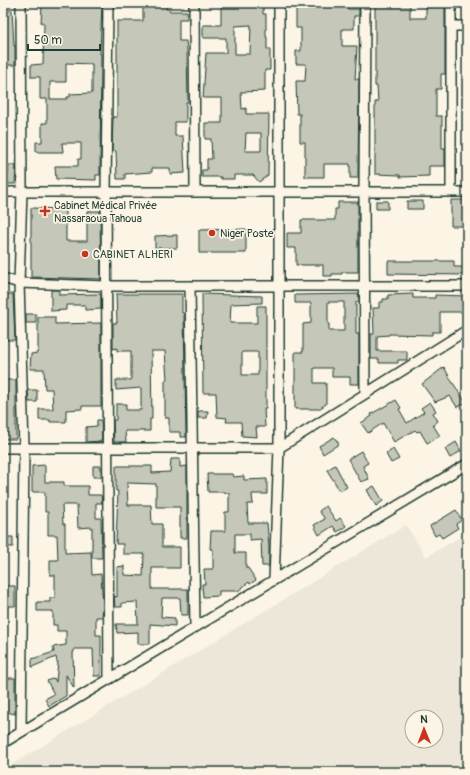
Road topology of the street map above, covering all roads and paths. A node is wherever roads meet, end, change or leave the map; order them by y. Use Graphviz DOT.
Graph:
graph roads {
  1 [pos="22,3"];
  2 [pos="108,3"];
  3 [pos="194,3"];
  4 [pos="279,3"];
  5 [pos="365,3"];
  6 [pos="451,3"];
  7 [pos="451,26"];
  8 [pos="467,26"];
  9 [pos="22,191"];
  10 [pos="3,192"];
  11 [pos="106,192"];
  12 [pos="195,192"];
  13 [pos="279,192"];
  14 [pos="364,192"];
  15 [pos="451,192"];
  16 [pos="467,192"];
  17 [pos="3,278"];
  18 [pos="19,283"];
  19 [pos="106,286"];
  20 [pos="190,286"];
  21 [pos="279,286"];
  22 [pos="364,286"];
  23 [pos="467,286"];
  24 [pos="467,330"];
  25 [pos="365,394"];
  26 [pos="3,448"];
  27 [pos="24,448"];
  28 [pos="107,448"];
  29 [pos="192,448"];
  30 [pos="279,448"];
  31 [pos="467,464"];
  32 [pos="274,580"];
  33 [pos="195,627"];
  34 [pos="108,679"];
  35 [pos="21,732"];
  36 [pos="3,743"];
  1 -- 9 [label="street"];
  2 -- 11 [label="street"];
  3 -- 12 [label="street"];
  4 -- 13 [label="street"];
  5 -- 14 [label="street"];
  6 -- 7 [label="street"];
  7 -- 8 [label="street"];
  7 -- 15 [label="street"];
  9 -- 10 [label="street"];
  9 -- 11 [label="street"];
  9 -- 18 [label="street"];
  11 -- 12 [label="street"];
  11 -- 19 [label="street"];
  12 -- 13 [label="street"];
  13 -- 14 [label="street"];
  13 -- 21 [label="street"];
  14 -- 15 [label="street"];
  14 -- 22 [label="street"];
  15 -- 16 [label="street"];
  17 -- 18 [label="street"];
  18 -- 19 [label="street"];
  18 -- 27 [label="street"];
  19 -- 20 [label="street"];
  19 -- 28 [label="street"];
  20 -- 21 [label="street"];
  20 -- 29 [label="street"];
  21 -- 22 [label="street"];
  21 -- 30 [label="street"];
  22 -- 23 [label="street"];
  22 -- 25 [label="street"];
  24 -- 25 [label="street"];
  25 -- 30 [label="street"];
  26 -- 27 [label="street"];
  27 -- 28 [label="street"];
  27 -- 35 [label="street"];
  28 -- 29 [label="street"];
  28 -- 34 [label="street"];
  29 -- 30 [label="street"];
  29 -- 33 [label="street"];
  30 -- 32 [label="street"];
  31 -- 32 [label="street"];
  32 -- 33 [label="street"];
  33 -- 34 [label="street"];
  34 -- 35 [label="street"];
  35 -- 36 [label="street"];
}
